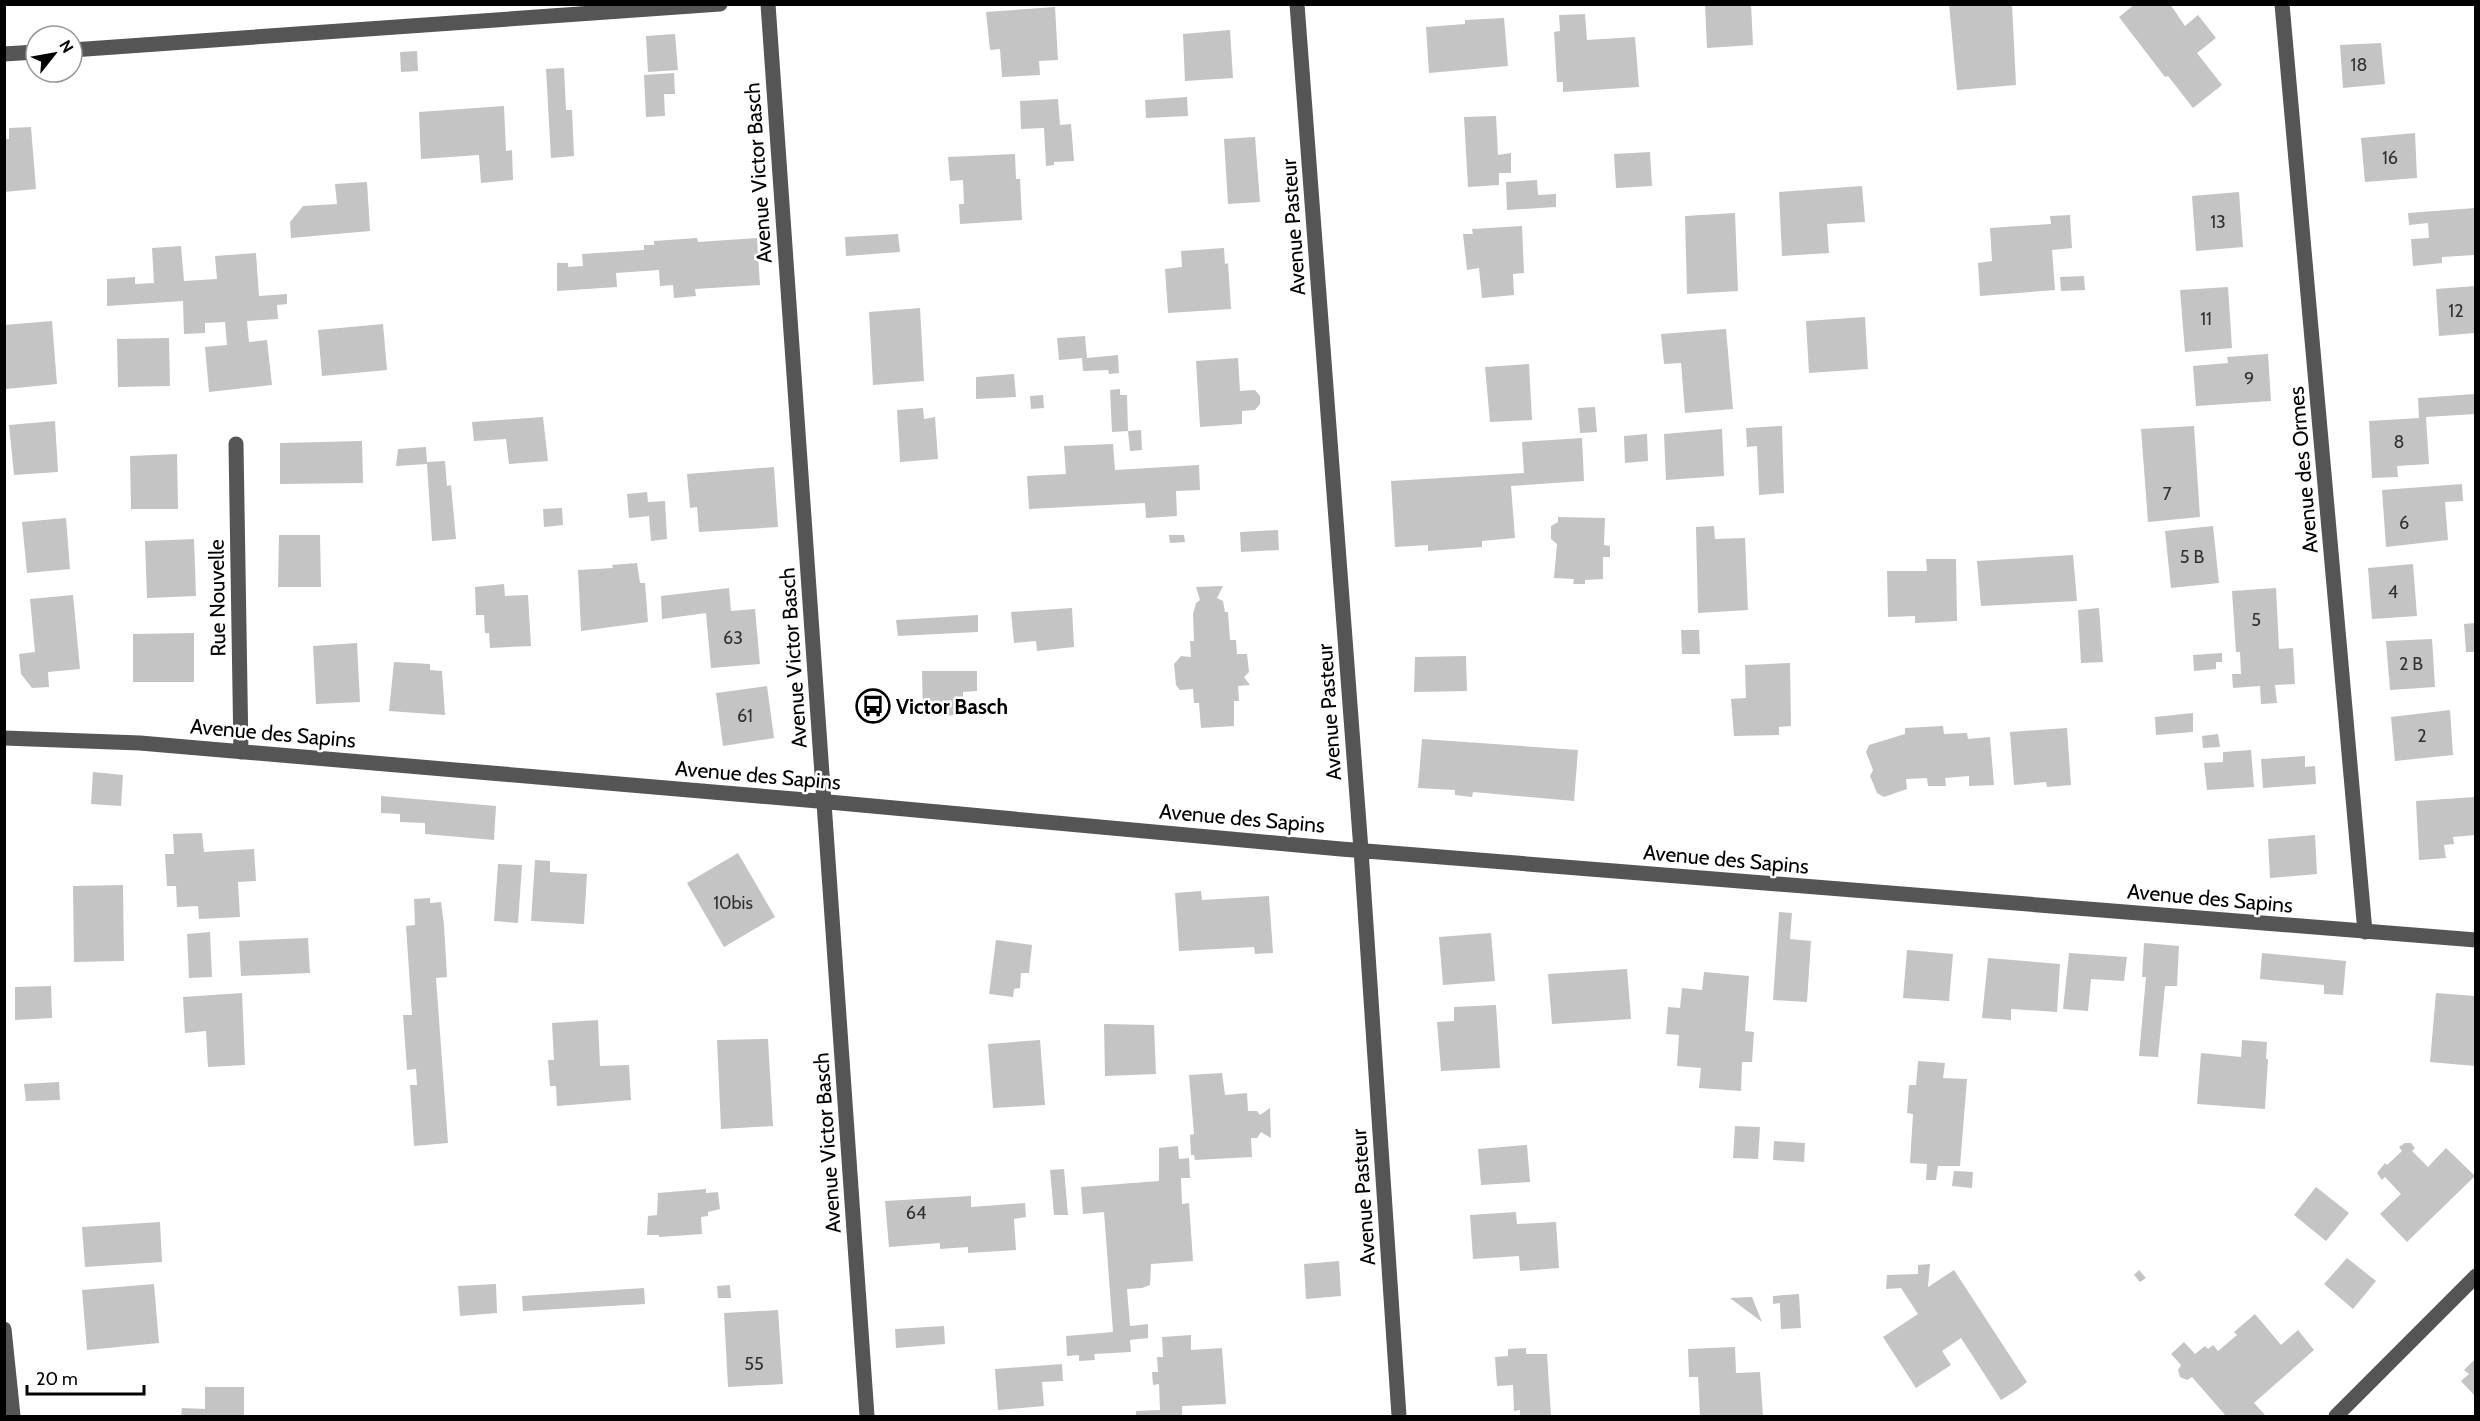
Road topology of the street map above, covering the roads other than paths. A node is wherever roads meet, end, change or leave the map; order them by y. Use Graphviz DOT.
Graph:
graph roads {
  1 [pos="720,4"];
  2 [pos="768,4"];
  3 [pos="1297,4"];
  4 [pos="2282,4"];
  5 [pos="84,49"];
  6 [pos="24,53"];
  7 [pos="4,54"];
  8 [pos="236,444"];
  9 [pos="4,738"];
  10 [pos="241,752"];
  11 [pos="824,801"];
  12 [pos="1360,850"];
  13 [pos="2365,932"];
  14 [pos="2475,940"];
  15 [pos="2475,1276"];
  16 [pos="4,1329"];
  17 [pos="13,1416"];
  18 [pos="867,1416"];
  19 [pos="1399,1416"];
  20 [pos="2336,1416"];
  1 -- 5 [label="street"];
  2 -- 11 [label="street, Avenue Victor Basch"];
  3 -- 12 [label="street, Avenue Pasteur"];
  4 -- 13 [label="street, Avenue des Ormes"];
  6 -- 7 [label="street"];
  8 -- 10 [label="street, Rue Nouvelle"];
  9 -- 10 [label="street, Avenue des Sapins"];
  10 -- 11 [label="street, Avenue des Sapins"];
  11 -- 12 [label="street, Avenue des Sapins"];
  11 -- 18 [label="street, Avenue Victor Basch"];
  12 -- 13 [label="street, Avenue des Sapins"];
  12 -- 19 [label="street, Avenue Pasteur"];
  13 -- 14 [label="street, Avenue des Sapins"];
  15 -- 20 [label="street"];
  16 -- 17 [label="street"];
}
